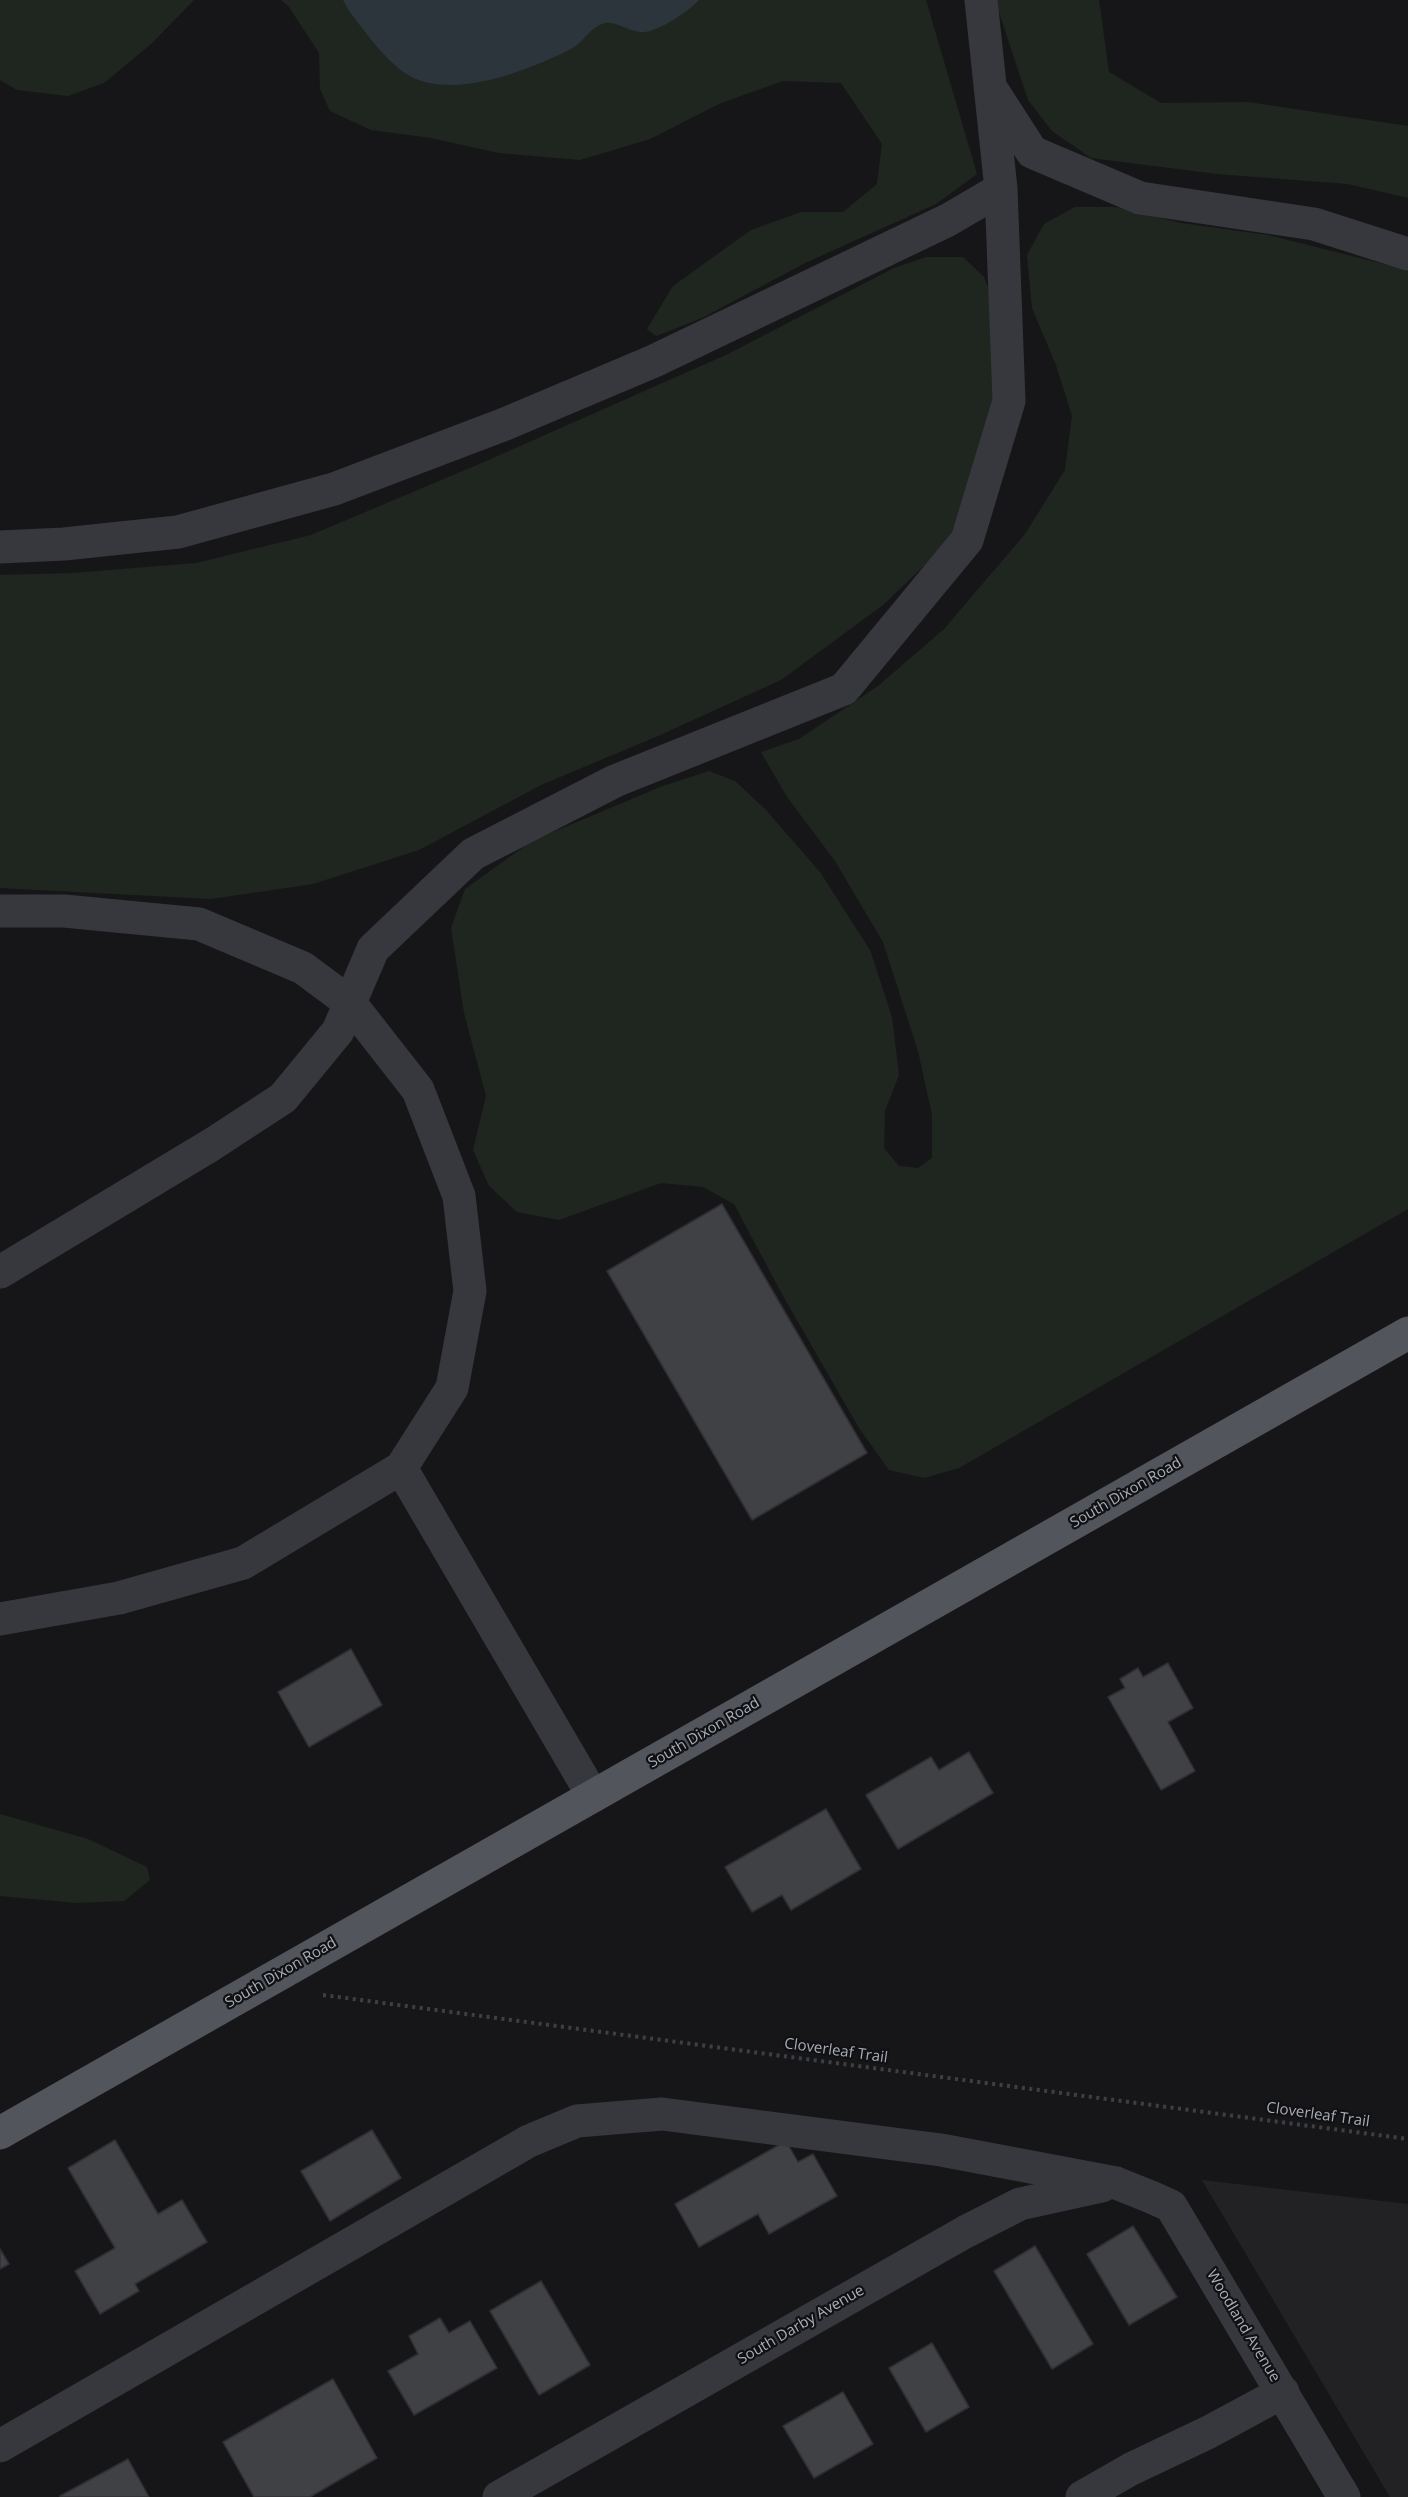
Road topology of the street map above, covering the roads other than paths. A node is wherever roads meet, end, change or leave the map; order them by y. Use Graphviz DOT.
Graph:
graph roads {
  1 [pos="981,0"];
  2 [pos="990,87"];
  3 [pos="1001,189"];
  4 [pos="1408,254"];
  5 [pos="0,547"];
  6 [pos="0,910"];
  7 [pos="350,1003"];
  8 [pos="0,1272"];
  9 [pos="1408,1333"];
  10 [pos="401,1468"];
  11 [pos="0,1619"];
  12 [pos="593,1796"];
  13 [pos="0,2133"];
  14 [pos="1116,2183"];
  15 [pos="1283,2392"];
  16 [pos="0,2446"];
  17 [pos="499,2497"];
  18 [pos="1082,2497"];
  19 [pos="1344,2497"];
  1 -- 2 [label="street"];
  2 -- 3 [label="street"];
  2 -- 4 [label="street"];
  3 -- 5 [label="street"];
  3 -- 7 [label="street"];
  6 -- 7 [label="street"];
  7 -- 8 [label="street"];
  7 -- 10 [label="street"];
  9 -- 12 [label="main road, South Dixon Road"];
  10 -- 11 [label="street"];
  10 -- 12 [label="street"];
  12 -- 13 [label="main road, South Dixon Road"];
  14 -- 15 [label="street, Woodland Avenue"];
  14 -- 16 [label="street, Woodland Avenue"];
  14 -- 17 [label="street, South Darby Avenue"];
  15 -- 18 [label="street"];
  15 -- 19 [label="street, Woodland Avenue"];
}
